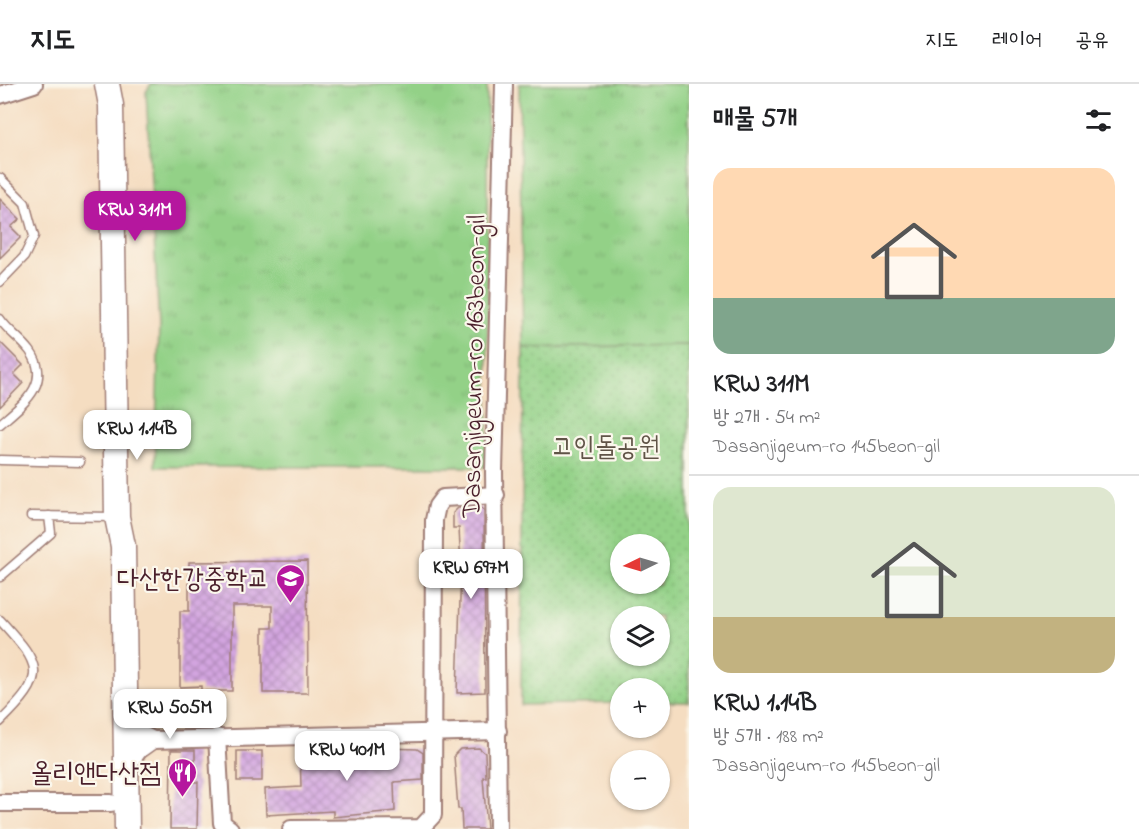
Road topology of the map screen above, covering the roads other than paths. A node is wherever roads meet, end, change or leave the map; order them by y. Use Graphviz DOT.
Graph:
graph roads {
  1 [pos="34,84"];
  2 [pos="107,84"];
  3 [pos="504,84"];
  4 [pos="0,95"];
  5 [pos="0,177"];
  6 [pos="0,282"];
  7 [pos="0,319"];
  8 [pos="0,424"];
  9 [pos="0,460"];
  10 [pos="80,462"];
  11 [pos="496,495"];
  12 [pos="31,516"];
  13 [pos="49,516"];
  14 [pos="117,517"];
  15 [pos="0,577"];
  16 [pos="0,620"];
  17 [pos="0,722"];
  18 [pos="126,727"];
  19 [pos="498,731"];
  20 [pos="435,732"];
  21 [pos="217,736"];
  22 [pos="153,740"];
  23 [pos="127,765"];
  24 [pos="0,803"];
  25 [pos="111,803"];
  26 [pos="111,829"];
  27 [pos="127,829"];
  28 [pos="230,829"];
  29 [pos="291,829"];
  30 [pos="498,829"];
  1 -- 4 [label="street"];
  2 -- 14 [label="street"];
  3 -- 11 [label="street, Dasanjigeum-ro 163beon-gil"];
  5 -- 6 [label="lane"];
  7 -- 8 [label="lane"];
  9 -- 10 [label="lane"];
  11 -- 19 [label="street, Dasanjigeum-ro 163beon-gil"];
  11 -- 20 [label="street"];
  12 -- 13 [label="lane"];
  13 -- 14 [label="lane"];
  13 -- 15 [label="lane"];
  14 -- 18 [label="street"];
  14 -- 25 [label="street"];
  16 -- 17 [label="lane"];
  18 -- 22 [label="street"];
  18 -- 23 [label="street"];
  19 -- 20 [label="street"];
  19 -- 30 [label="street, Dasanjigeum-ro 163beon-gil"];
  20 -- 21 [label="street"];
  20 -- 29 [label="street"];
  21 -- 22 [label="street"];
  21 -- 28 [label="street"];
  22 -- 23 [label="street"];
  23 -- 27 [label="street"];
  24 -- 25 [label="street"];
  25 -- 26 [label="street"];
}
